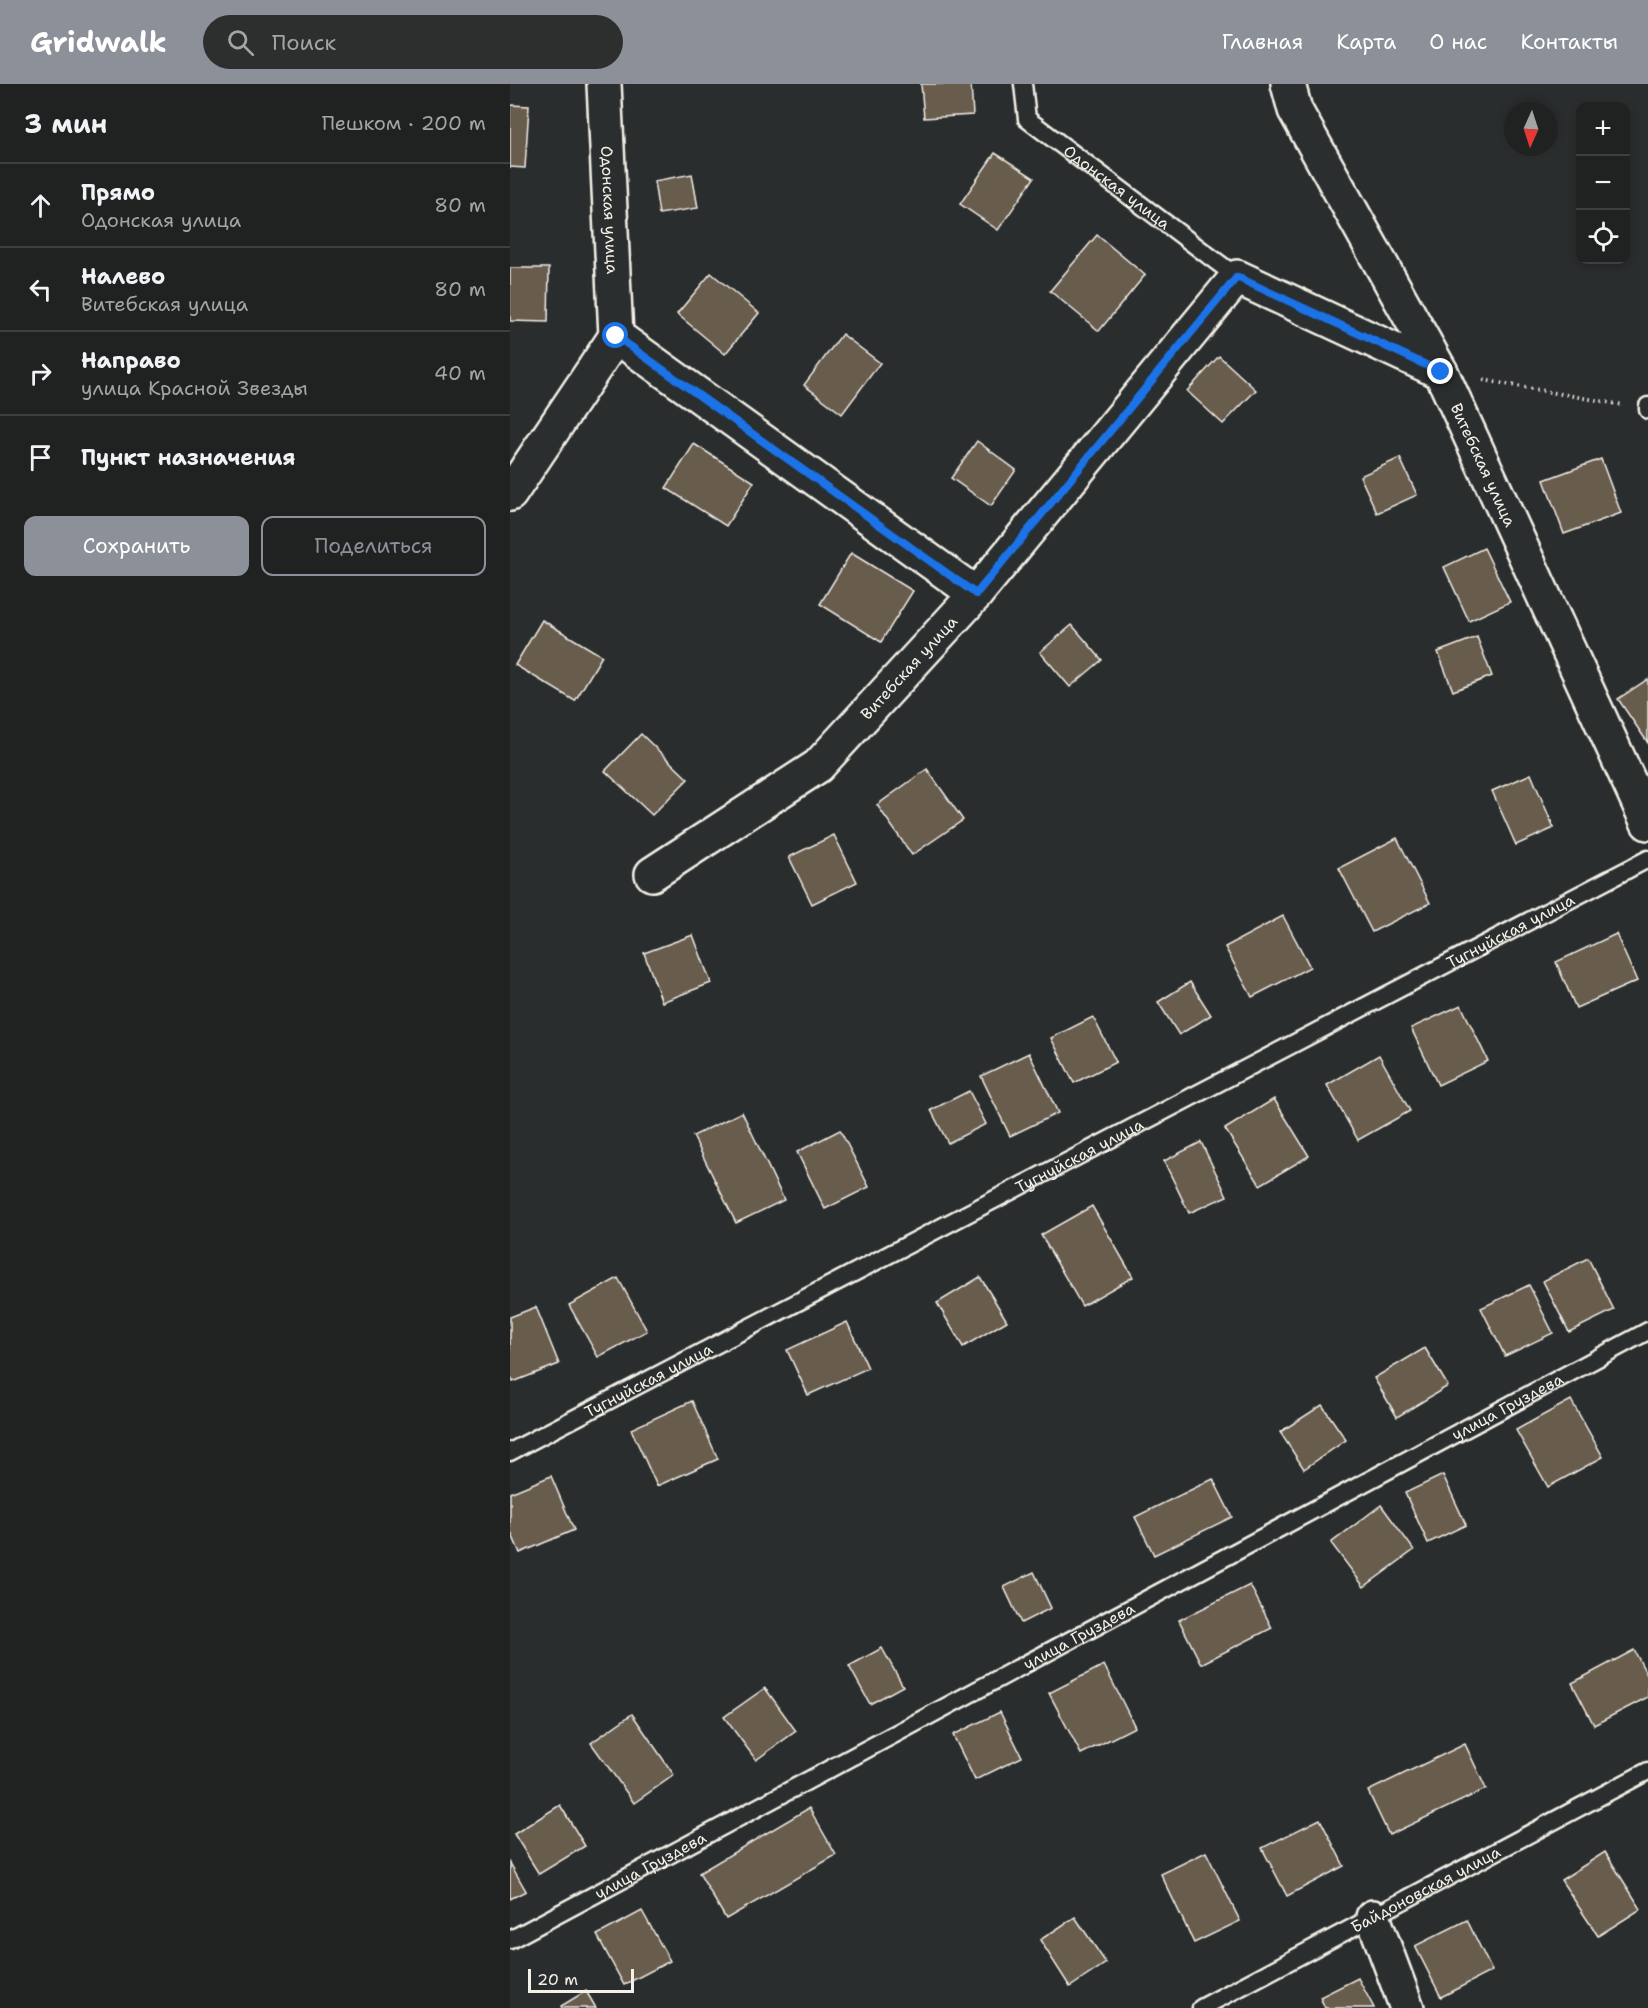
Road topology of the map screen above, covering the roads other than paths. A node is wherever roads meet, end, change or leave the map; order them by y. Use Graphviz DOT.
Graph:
graph roads {
  1 [pos="604,84"];
  2 [pos="1023,84"];
  3 [pos="1288,84"];
  4 [pos="1237,277"];
  5 [pos="616,336"];
  6 [pos="1441,372"];
  7 [pos="510,494"];
  8 [pos="976,594"];
  9 [pos="1648,823"];
  10 [pos="1648,859"];
  11 [pos="652,874"];
  12 [pos="1648,1331"];
  13 [pos="510,1452"];
  14 [pos="1648,1771"];
  15 [pos="1373,1917"];
  16 [pos="510,1940"];
  17 [pos="1201,2008"];
  18 [pos="1407,2008"];
  1 -- 5 [label="street, Одонская улица"];
  2 -- 4 [label="lane, Одонская улица"];
  3 -- 6 [label="street, Витебская улица"];
  4 -- 6 [label="street"];
  4 -- 8 [label="street, Витебская улица"];
  5 -- 7 [label="street"];
  5 -- 8 [label="street"];
  6 -- 9 [label="street, Витебская улица"];
  8 -- 11 [label="street, Витебская улица"];
  10 -- 13 [label="lane, Тугнуйская улица"];
  12 -- 16 [label="lane, улица Груздева"];
  14 -- 15 [label="lane, Байдоновская улица"];
  15 -- 17 [label="lane, Байдоновская улица"];
  15 -- 18 [label="street"];
}
